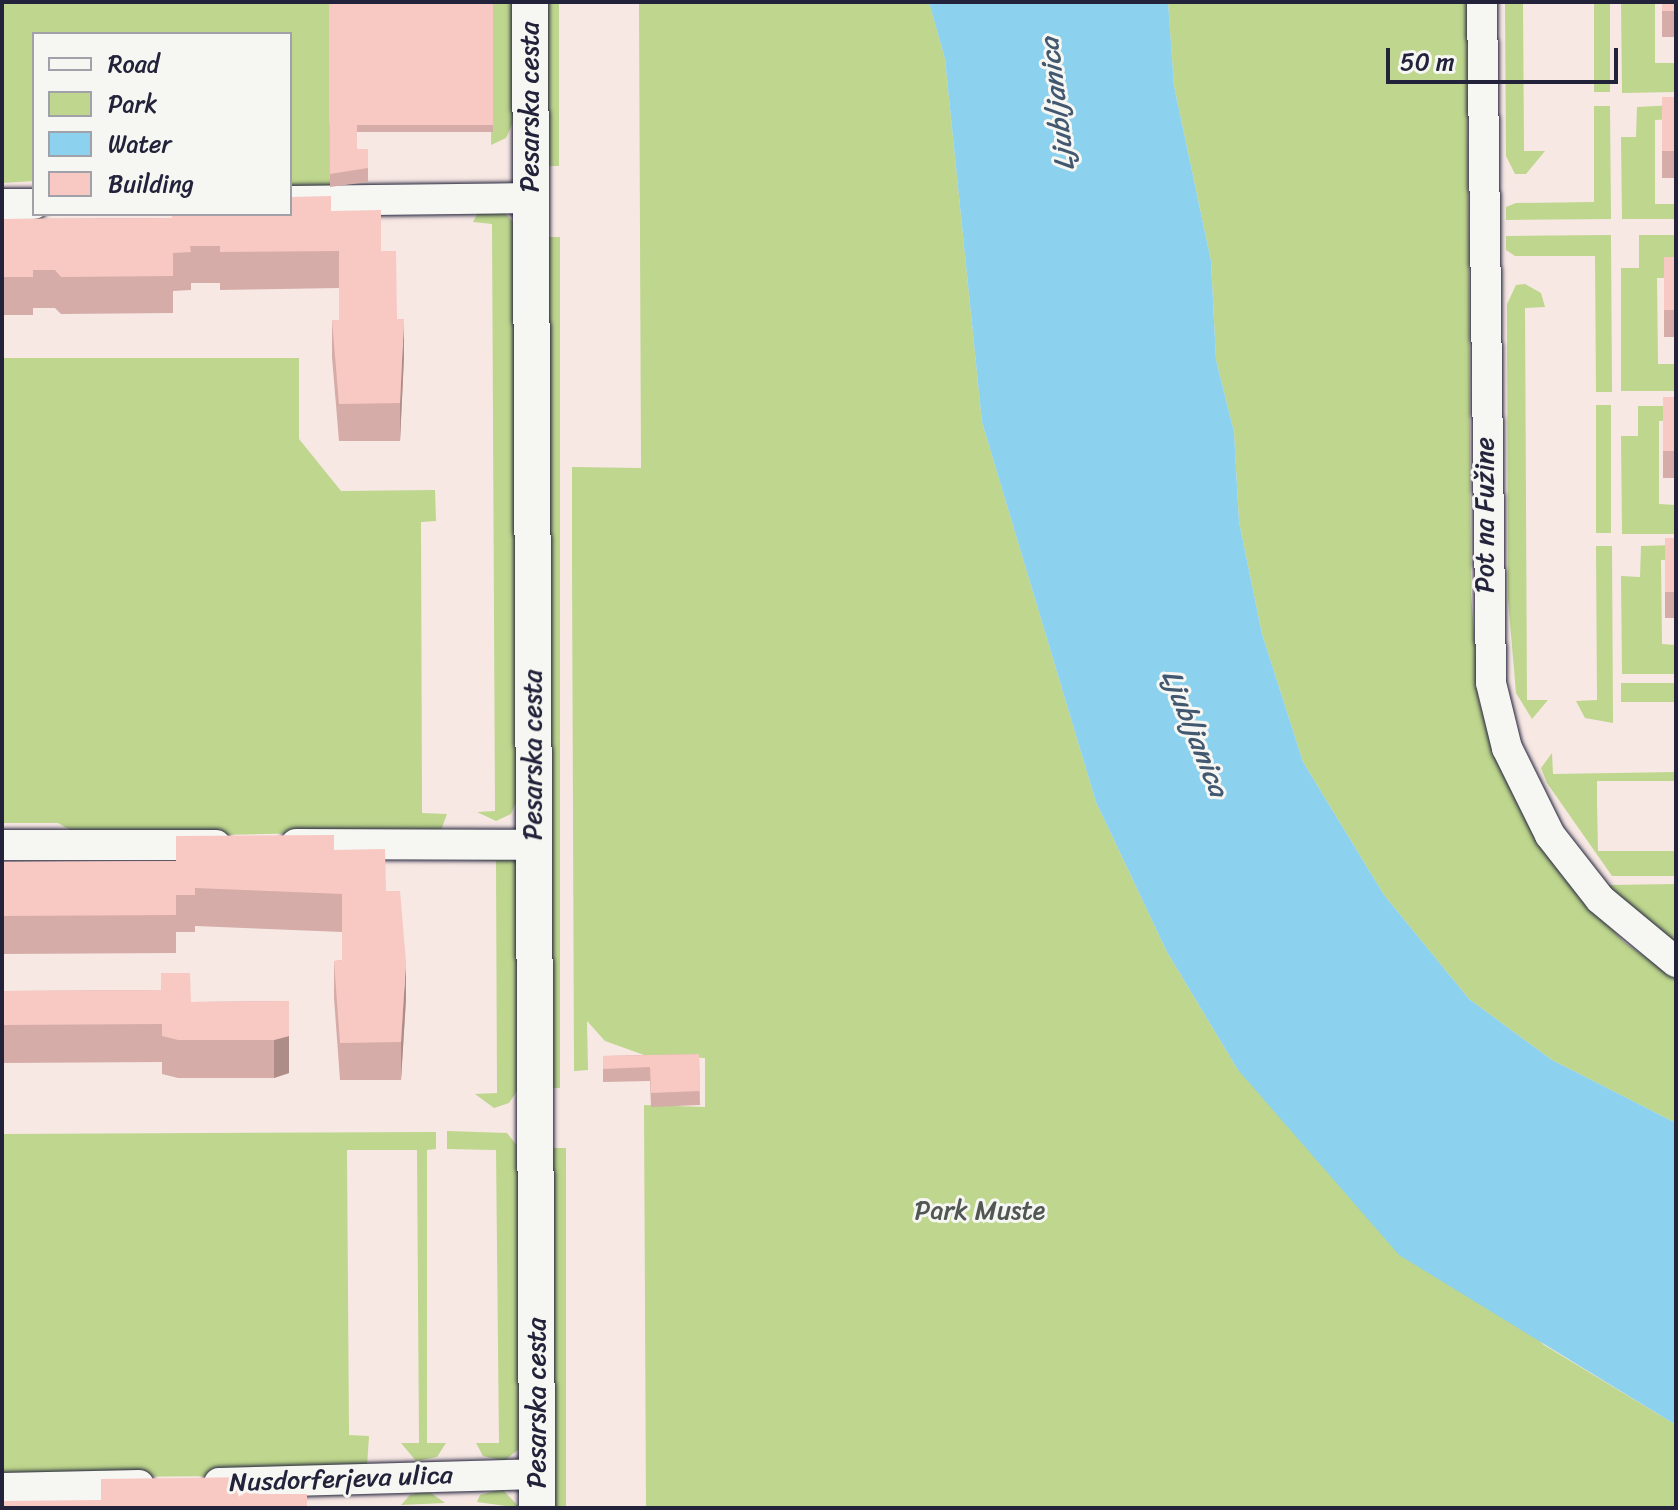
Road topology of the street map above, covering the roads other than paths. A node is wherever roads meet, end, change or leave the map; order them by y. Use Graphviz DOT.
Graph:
graph roads {
  1 [pos="530,2"];
  2 [pos="1482,2"];
  3 [pos="530,198"];
  4 [pos="292,201"];
  5 [pos="2,204"];
  6 [pos="32,204"];
  7 [pos="2,845"];
  8 [pos="534,845"];
  9 [pos="1676,962"];
  10 [pos="2,1488"];
  11 [pos="537,1491"];
  1 -- 3 [label="street, Pesarska cesta"];
  2 -- 9 [label="street, Pot na Fužine"];
  3 -- 4 [label="street"];
  3 -- 8 [label="street, Pesarska cesta"];
  5 -- 6 [label="street"];
  7 -- 8 [label="street"];
  8 -- 11 [label="street, Pesarska cesta"];
  10 -- 11 [label="street, Nusdorferjeva ulica"];
}
